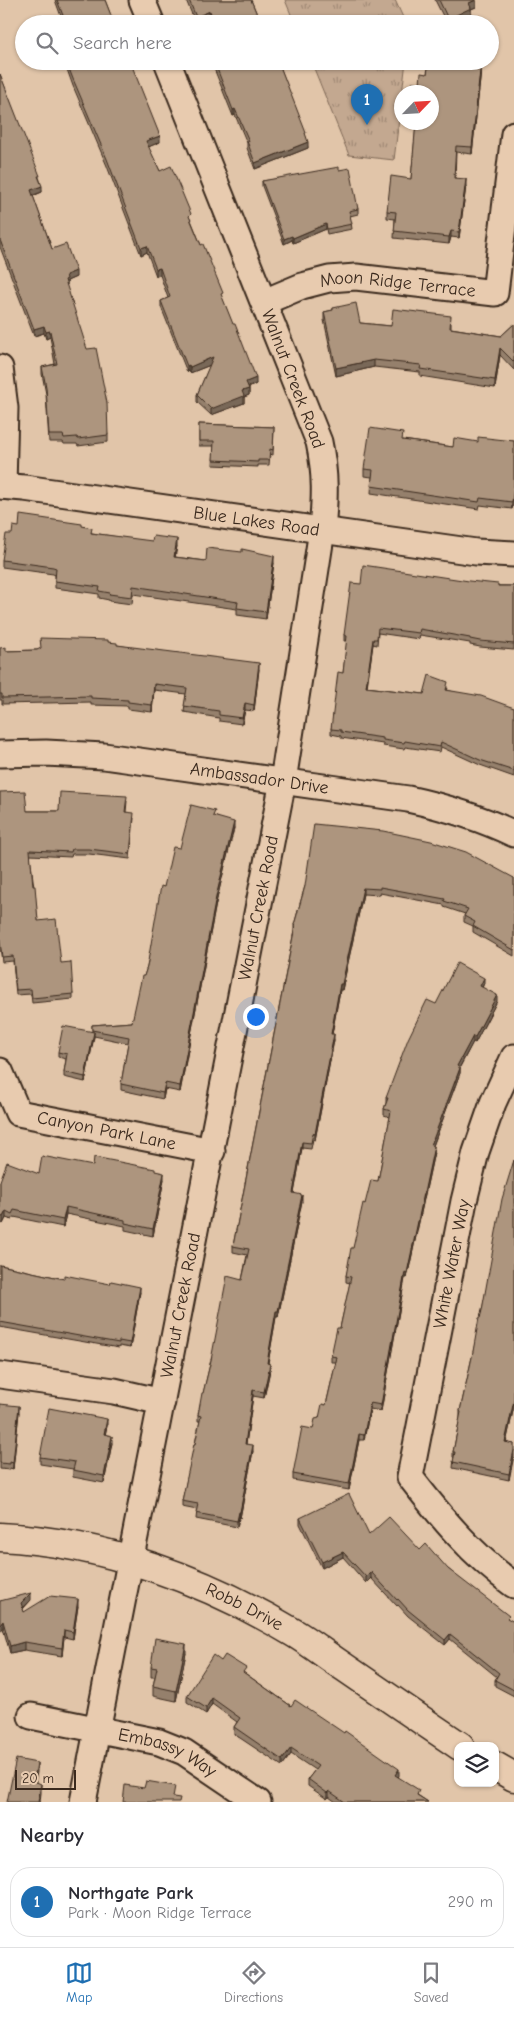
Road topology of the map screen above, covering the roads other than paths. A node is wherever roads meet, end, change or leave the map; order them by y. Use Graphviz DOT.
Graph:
graph roads {
  1 [pos="142,0"];
  2 [pos="148,15"];
  3 [pos="171,70"];
  4 [pos="514,134"];
  5 [pos="264,302"];
  6 [pos="0,368"];
  7 [pos="2,486"];
  8 [pos="322,530"];
  9 [pos="514,554"];
  10 [pos="0,754"];
  11 [pos="283,782"];
  12 [pos="514,834"];
  13 [pos="514,1057"];
  14 [pos="0,1071"];
  15 [pos="212,1151"];
  16 [pos="0,1375"];
  17 [pos="162,1402"];
  18 [pos="0,1537"];
  19 [pos="131,1561"];
  20 [pos="514,1585"];
  21 [pos="31,1716"];
  22 [pos="98,1729"];
  23 [pos="454,1742"];
  24 [pos="499,1768"];
  25 [pos="514,1777"];
  26 [pos="83,1802"];
  27 [pos="258,1802"];
  1 -- 2 [label="street"];
  3 -- 5 [label="street, Walnut Creek Road"];
  4 -- 5 [label="street, Moon Ridge Terrace"];
  5 -- 8 [label="street, Walnut Creek Road"];
  6 -- 7 [label="street"];
  7 -- 8 [label="street, Blue Lakes Road"];
  8 -- 9 [label="street, Blue Lakes Road"];
  8 -- 11 [label="street, Walnut Creek Road"];
  10 -- 11 [label="street, Ambassador Drive"];
  11 -- 12 [label="street, Ambassador Drive"];
  11 -- 15 [label="street, Walnut Creek Road"];
  13 -- 20 [label="street, White Water Way"];
  14 -- 15 [label="street, Canyon Park Lane"];
  15 -- 17 [label="street, Walnut Creek Road"];
  16 -- 17 [label="street"];
  17 -- 19 [label="street, Walnut Creek Road"];
  18 -- 19 [label="main road, Robb Drive"];
  19 -- 22 [label="street, Walnut Creek Road"];
  19 -- 23 [label="main road, Robb Drive"];
  21 -- 22 [label="street, Embassy Way"];
  22 -- 26 [label="street, Walnut Creek Road"];
  22 -- 27 [label="street, Embassy Way"];
  24 -- 25 [label="main road"];
}
